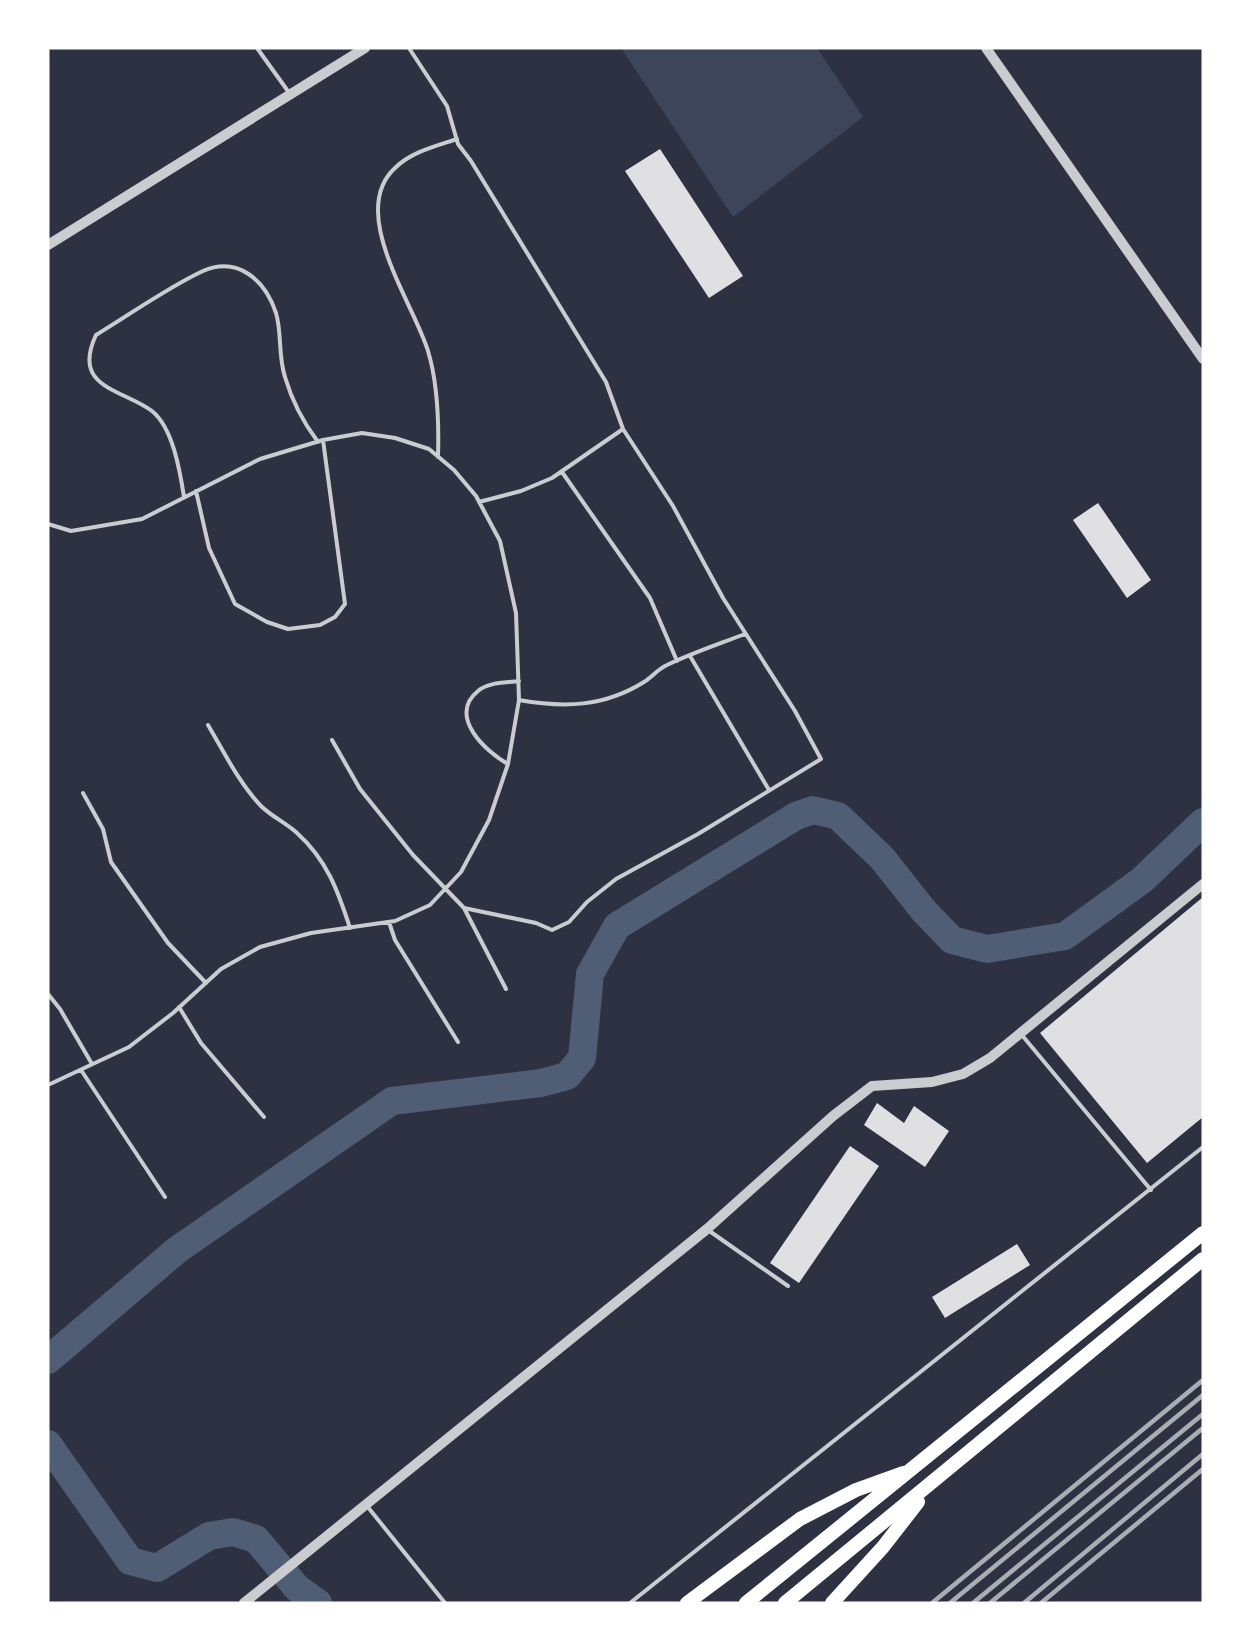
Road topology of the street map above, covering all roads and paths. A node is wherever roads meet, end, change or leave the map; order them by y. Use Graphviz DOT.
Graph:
graph roads {
  1 [pos="257,48"];
  2 [pos="365,48"];
  3 [pos="409,48"];
  4 [pos="986,48"];
  5 [pos="290,95"];
  6 [pos="457,139"];
  7 [pos="48,245"];
  8 [pos="1203,359"];
  9 [pos="624,429"];
  10 [pos="323,440"];
  11 [pos="318,442"];
  12 [pos="438,457"];
  13 [pos="562,472"];
  14 [pos="196,490"];
  15 [pos="184,497"];
  16 [pos="479,502"];
  17 [pos="48,524"];
  18 [pos="745,634"];
  19 [pos="690,656"];
  20 [pos="677,661"];
  21 [pos="519,681"];
  22 [pos="519,700"];
  23 [pos="208,725"];
  24 [pos="332,740"];
  25 [pos="508,764"];
  26 [pos="769,790"];
  27 [pos="83,793"];
  28 [pos="1203,884"];
  29 [pos="445,889"];
  30 [pos="464,908"];
  31 [pos="389,922"];
  32 [pos="350,928"];
  33 [pos="206,983"];
  34 [pos="506,989"];
  35 [pos="48,994"];
  36 [pos="179,1007"];
  37 [pos="1021,1034"];
  38 [pos="459,1042"];
  39 [pos="92,1064"];
  40 [pos="81,1070"];
  41 [pos="48,1085"];
  42 [pos="264,1117"];
  43 [pos="1203,1147"];
  44 [pos="1151,1190"];
  45 [pos="165,1197"];
  46 [pos="707,1229"];
  47 [pos="1203,1233"];
  48 [pos="1203,1259"];
  49 [pos="788,1286"];
  50 [pos="914,1469"];
  51 [pos="933,1483"];
  52 [pos="367,1505"];
  53 [pos="244,1603"];
  54 [pos="445,1603"];
  55 [pos="630,1603"];
  56 [pos="687,1603"];
  57 [pos="746,1603"];
  58 [pos="785,1603"];
  59 [pos="832,1603"];
  1 -- 5 [label="lane"];
  2 -- 5 [label="street"];
  3 -- 6 [label="lane"];
  4 -- 8 [label="street"];
  5 -- 7 [label="street"];
  6 -- 9 [label="lane"];
  6 -- 12 [label="lane"];
  9 -- 13 [label="lane"];
  9 -- 18 [label="lane"];
  10 -- 11 [label="lane"];
  10 -- 12 [label="lane"];
  10 -- 14 [label="lane"];
  11 -- 14 [label="lane"];
  11 -- 15 [label="lane"];
  12 -- 16 [label="lane"];
  13 -- 16 [label="lane"];
  13 -- 20 [label="lane"];
  14 -- 15 [label="lane"];
  15 -- 17 [label="lane"];
  16 -- 21 [label="lane"];
  18 -- 19 [label="lane"];
  18 -- 26 [label="lane"];
  19 -- 20 [label="lane"];
  19 -- 26 [label="lane"];
  20 -- 22 [label="lane"];
  21 -- 22 [label="lane"];
  21 -- 25 [label="lane"];
  22 -- 25 [label="lane"];
  23 -- 32 [label="lane"];
  24 -- 29 [label="lane"];
  25 -- 29 [label="lane"];
  26 -- 30 [label="lane"];
  27 -- 33 [label="lane"];
  28 -- 37 [label="street"];
  29 -- 30 [label="lane"];
  29 -- 31 [label="lane"];
  30 -- 34 [label="lane"];
  31 -- 32 [label="lane"];
  31 -- 38 [label="lane"];
  32 -- 33 [label="lane"];
  33 -- 36 [label="lane"];
  35 -- 39 [label="lane"];
  36 -- 39 [label="lane"];
  36 -- 42 [label="lane"];
  37 -- 44 [label="lane"];
  37 -- 46 [label="street"];
  39 -- 40 [label="lane"];
  40 -- 41 [label="lane"];
  40 -- 45 [label="lane"];
  43 -- 44 [label="lane"];
  44 -- 55 [label="lane"];
  46 -- 49 [label="lane"];
  46 -- 52 [label="street"];
  47 -- 50 [label="highway"];
  48 -- 51 [label="highway"];
  50 -- 56 [label="highway"];
  50 -- 57 [label="highway"];
  51 -- 58 [label="highway"];
  51 -- 59 [label="highway"];
  52 -- 53 [label="street"];
  52 -- 54 [label="lane"];
}
